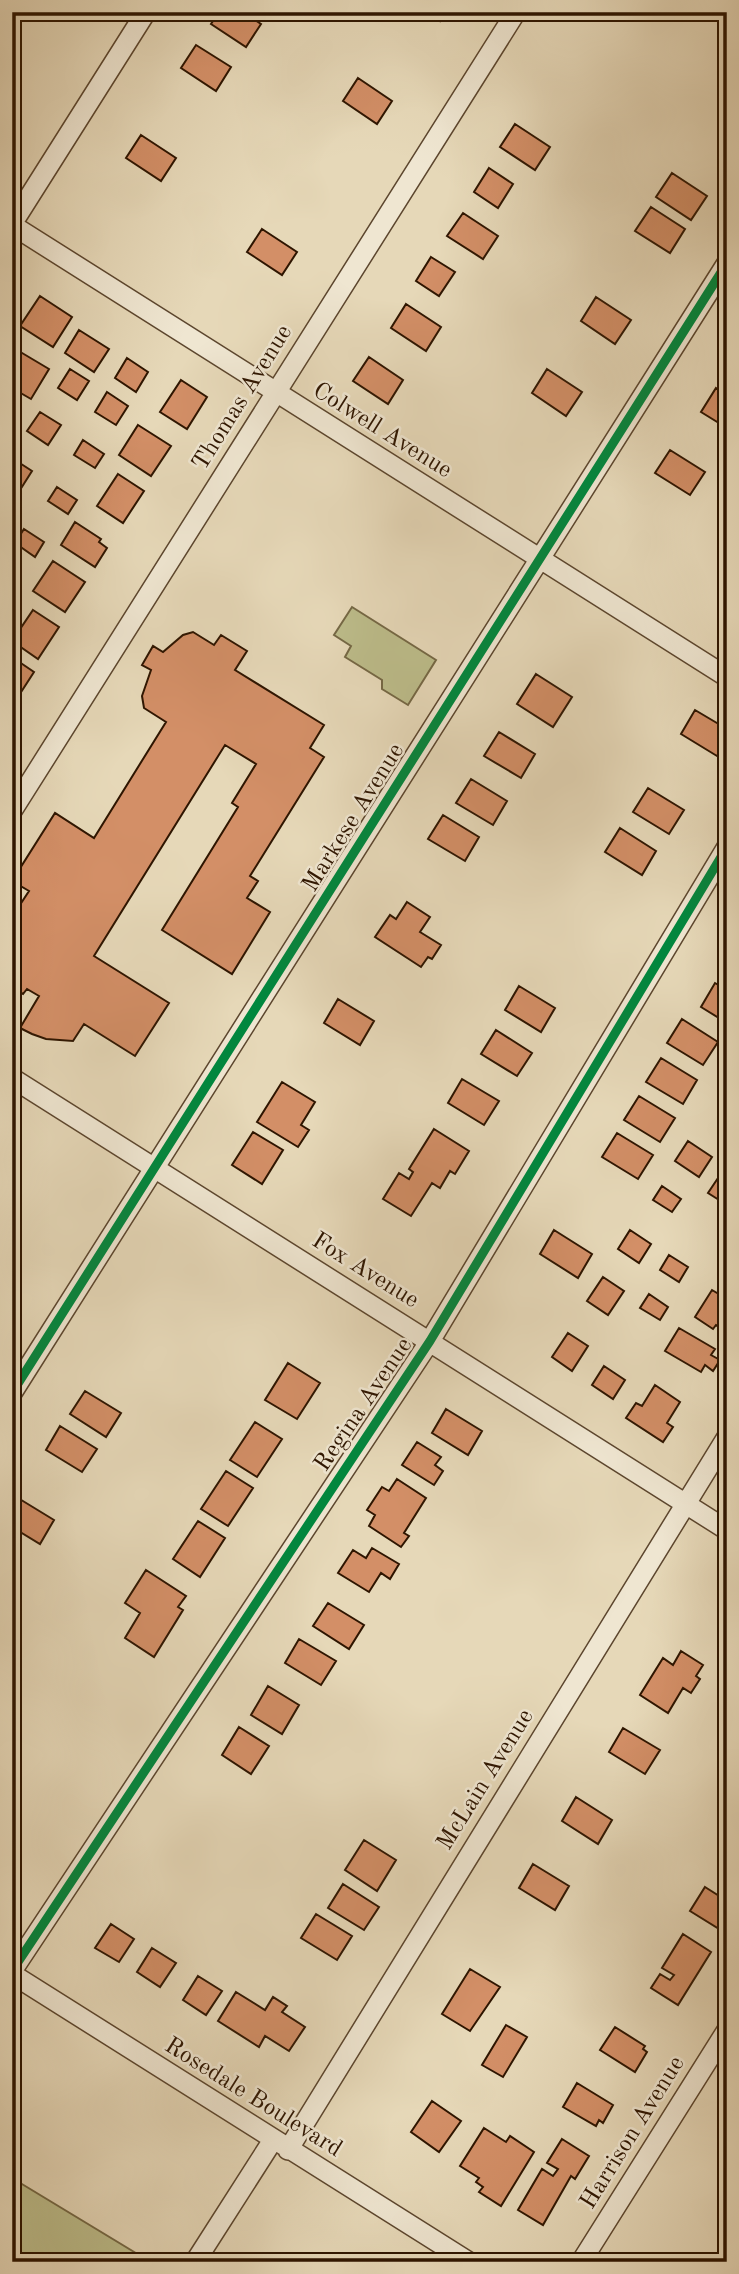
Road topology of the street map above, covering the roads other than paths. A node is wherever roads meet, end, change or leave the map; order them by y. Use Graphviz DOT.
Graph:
graph roads {
  1 [pos="146,12"];
  2 [pos="516,12"];
  3 [pos="12,224"];
  4 [pos="727,263"];
  5 [pos="276,392"];
  6 [pos="540,561"];
  7 [pos="727,677"];
  8 [pos="12,811"];
  9 [pos="727,847"];
  10 [pos="12,1078"];
  11 [pos="156,1168"];
  12 [pos="429,1341"];
  13 [pos="12,1393"];
  14 [pos="727,1437"];
  15 [pos="685,1503"];
  16 [pos="727,1530"];
  17 [pos="12,1973"];
  18 [pos="727,2030"];
  19 [pos="280,2145"];
  20 [pos="195,2262"];
  21 [pos="469,2262"];
  22 [pos="581,2262"];
  1 -- 3 [label="street"];
  2 -- 5 [label="street, Thomas Avenue"];
  3 -- 5 [label="street, Colwell Avenue"];
  4 -- 6 [label="street, Markese Avenue"];
  5 -- 6 [label="street, Colwell Avenue"];
  5 -- 8 [label="street, Thomas Avenue"];
  6 -- 7 [label="street, Colwell Avenue"];
  6 -- 11 [label="street, Markese Avenue"];
  9 -- 12 [label="street, Regina Avenue"];
  10 -- 11 [label="street, Fox Avenue"];
  11 -- 12 [label="street, Fox Avenue"];
  11 -- 13 [label="street, Markese Avenue"];
  12 -- 15 [label="street, Fox Avenue"];
  12 -- 17 [label="street, Regina Avenue"];
  14 -- 15 [label="street, McLain Avenue"];
  15 -- 16 [label="street, Fox Avenue"];
  15 -- 19 [label="street, McLain Avenue"];
  17 -- 19 [label="street, Rosedale Boulevard"];
  18 -- 22 [label="street, Harrison Avenue"];
  19 -- 20 [label="street, McLain Avenue"];
  19 -- 21 [label="street, Rosedale Boulevard"];
}
